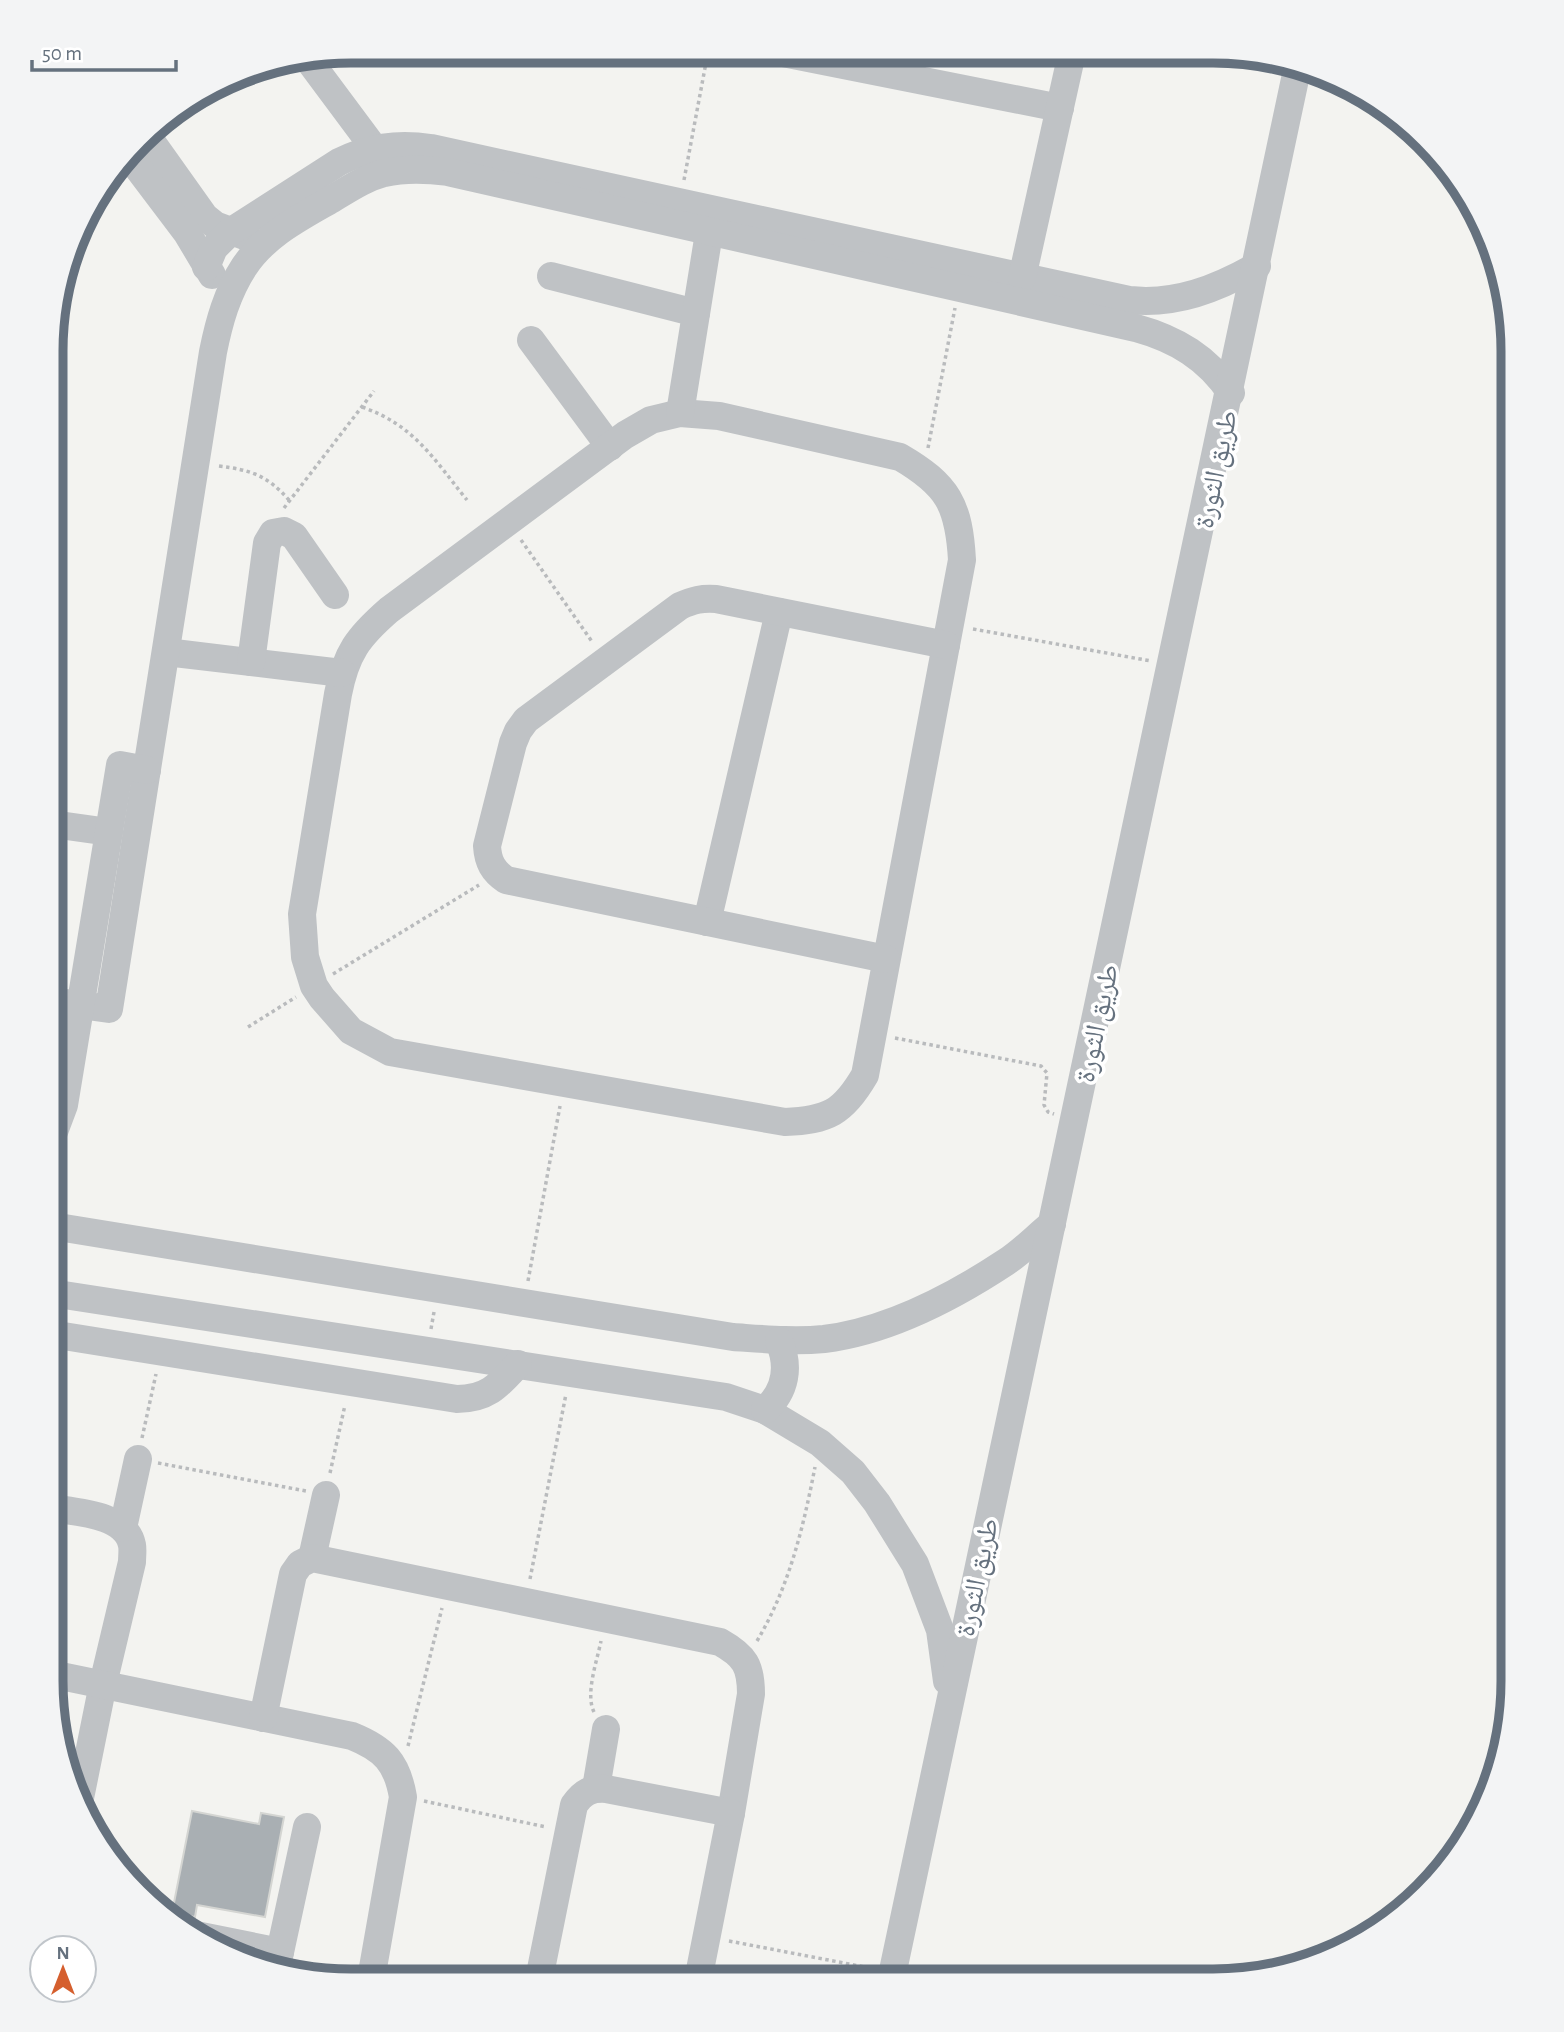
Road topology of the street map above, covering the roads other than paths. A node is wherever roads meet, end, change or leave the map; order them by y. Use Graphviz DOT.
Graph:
graph roads {
  1 [pos="1070,63"];
  2 [pos="895,64"];
  3 [pos="312,65"];
  4 [pos="1296,75"];
  5 [pos="1060,108"];
  6 [pos="152,142"];
  7 [pos="374,148"];
  8 [pos="133,162"];
  9 [pos="552,185"];
  10 [pos="230,232"];
  11 [pos="709,233"];
  12 [pos="802,241"];
  13 [pos="258,249"];
  14 [pos="897,262"];
  15 [pos="1257,266"];
  16 [pos="206,267"];
  17 [pos="551,276"];
  18 [pos="1022,278"];
  19 [pos="230,289"];
  20 [pos="696,313"];
  21 [pos="1126,313"];
  22 [pos="531,340"];
  23 [pos="1231,393"];
  24 [pos="680,413"];
  25 [pos="610,447"];
  26 [pos="335,596"];
  27 [pos="779,612"];
  28 [pos="948,635"];
  29 [pos="166,652"];
  30 [pos="251,662"];
  31 [pos="342,673"];
  32 [pos="148,769"];
  33 [pos="63,826"];
  34 [pos="109,832"];
  35 [pos="707,922"];
  36 [pos="886,959"];
  37 [pos="63,1003"];
  38 [pos="80,1006"];
  39 [pos="63,1110"];
  40 [pos="1052,1224"];
  41 [pos="63,1228"];
  42 [pos="63,1295"];
  43 [pos="63,1336"];
  44 [pos="779,1341"];
  45 [pos="519,1364"];
  46 [pos="765,1410"];
  47 [pos="138,1459"];
  48 [pos="326,1495"];
  49 [pos="63,1510"];
  50 [pos="123,1528"];
  51 [pos="312,1558"];
  52 [pos="63,1676"];
  53 [pos="103,1684"];
  54 [pos="950,1701"];
  55 [pos="263,1717"];
  56 [pos="606,1729"];
  57 [pos="83,1785"];
  58 [pos="596,1788"];
  59 [pos="731,1813"];
  60 [pos="306,1827"];
  61 [pos="249,1950"];
  62 [pos="279,1959"];
  63 [pos="373,1969"];
  64 [pos="541,1969"];
  65 [pos="700,1969"];
  66 [pos="893,1969"];
  1 -- 5 [label="street"];
  2 -- 5 [label="street"];
  3 -- 7 [label="street"];
  4 -- 15 [label="street, طريق الثورة"];
  5 -- 18 [label="street"];
  6 -- 10 [label="street"];
  7 -- 9 [label="street"];
  7 -- 10 [label="street"];
  8 -- 16 [label="street"];
  9 -- 11 [label="street"];
  9 -- 12 [label="street"];
  9 -- 13 [label="street"];
  10 -- 13 [label="street"];
  10 -- 16 [label="street"];
  11 -- 12 [label="street"];
  11 -- 20 [label="street"];
  12 -- 14 [label="street"];
  13 -- 19 [label="street"];
  14 -- 18 [label="street"];
  14 -- 21 [label="street"];
  15 -- 21 [label="street"];
  15 -- 23 [label="street, طريق الثورة"];
  16 -- 19 [label="street"];
  17 -- 20 [label="street"];
  18 -- 21 [label="street"];
  19 -- 29 [label="street"];
  20 -- 24 [label="street"];
  21 -- 23 [label="street"];
  22 -- 25 [label="street"];
  23 -- 40 [label="street, طريق الثورة"];
  24 -- 25 [label="street"];
  24 -- 28 [label="street"];
  25 -- 31 [label="street"];
  26 -- 30 [label="street"];
  27 -- 28 [label="street"];
  27 -- 35 [label="street"];
  27 -- 35 [label="street"];
  28 -- 36 [label="street"];
  29 -- 30 [label="street"];
  29 -- 32 [label="street"];
  30 -- 31 [label="street"];
  31 -- 36 [label="street"];
  32 -- 34 [label="street"];
  32 -- 38 [label="street"];
  33 -- 34 [label="street"];
  34 -- 38 [label="street"];
  35 -- 36 [label="street"];
  37 -- 38 [label="street"];
  38 -- 39 [label="street"];
  40 -- 44 [label="street"];
  40 -- 54 [label="street, طريق الثورة"];
  41 -- 44 [label="street"];
  42 -- 45 [label="street"];
  43 -- 45 [label="street"];
  44 -- 46 [label="street"];
  45 -- 46 [label="street"];
  46 -- 54 [label="street"];
  47 -- 50 [label="street"];
  48 -- 51 [label="street"];
  49 -- 50 [label="street"];
  50 -- 53 [label="street"];
  51 -- 55 [label="street"];
  51 -- 59 [label="street"];
  52 -- 53 [label="street"];
  53 -- 55 [label="street"];
  53 -- 57 [label="street"];
  54 -- 66 [label="street, طريق الثورة"];
  55 -- 63 [label="street"];
  56 -- 58 [label="street"];
  58 -- 59 [label="street"];
  58 -- 64 [label="street"];
  59 -- 65 [label="street"];
  60 -- 62 [label="street"];
  61 -- 62 [label="street"];
}
